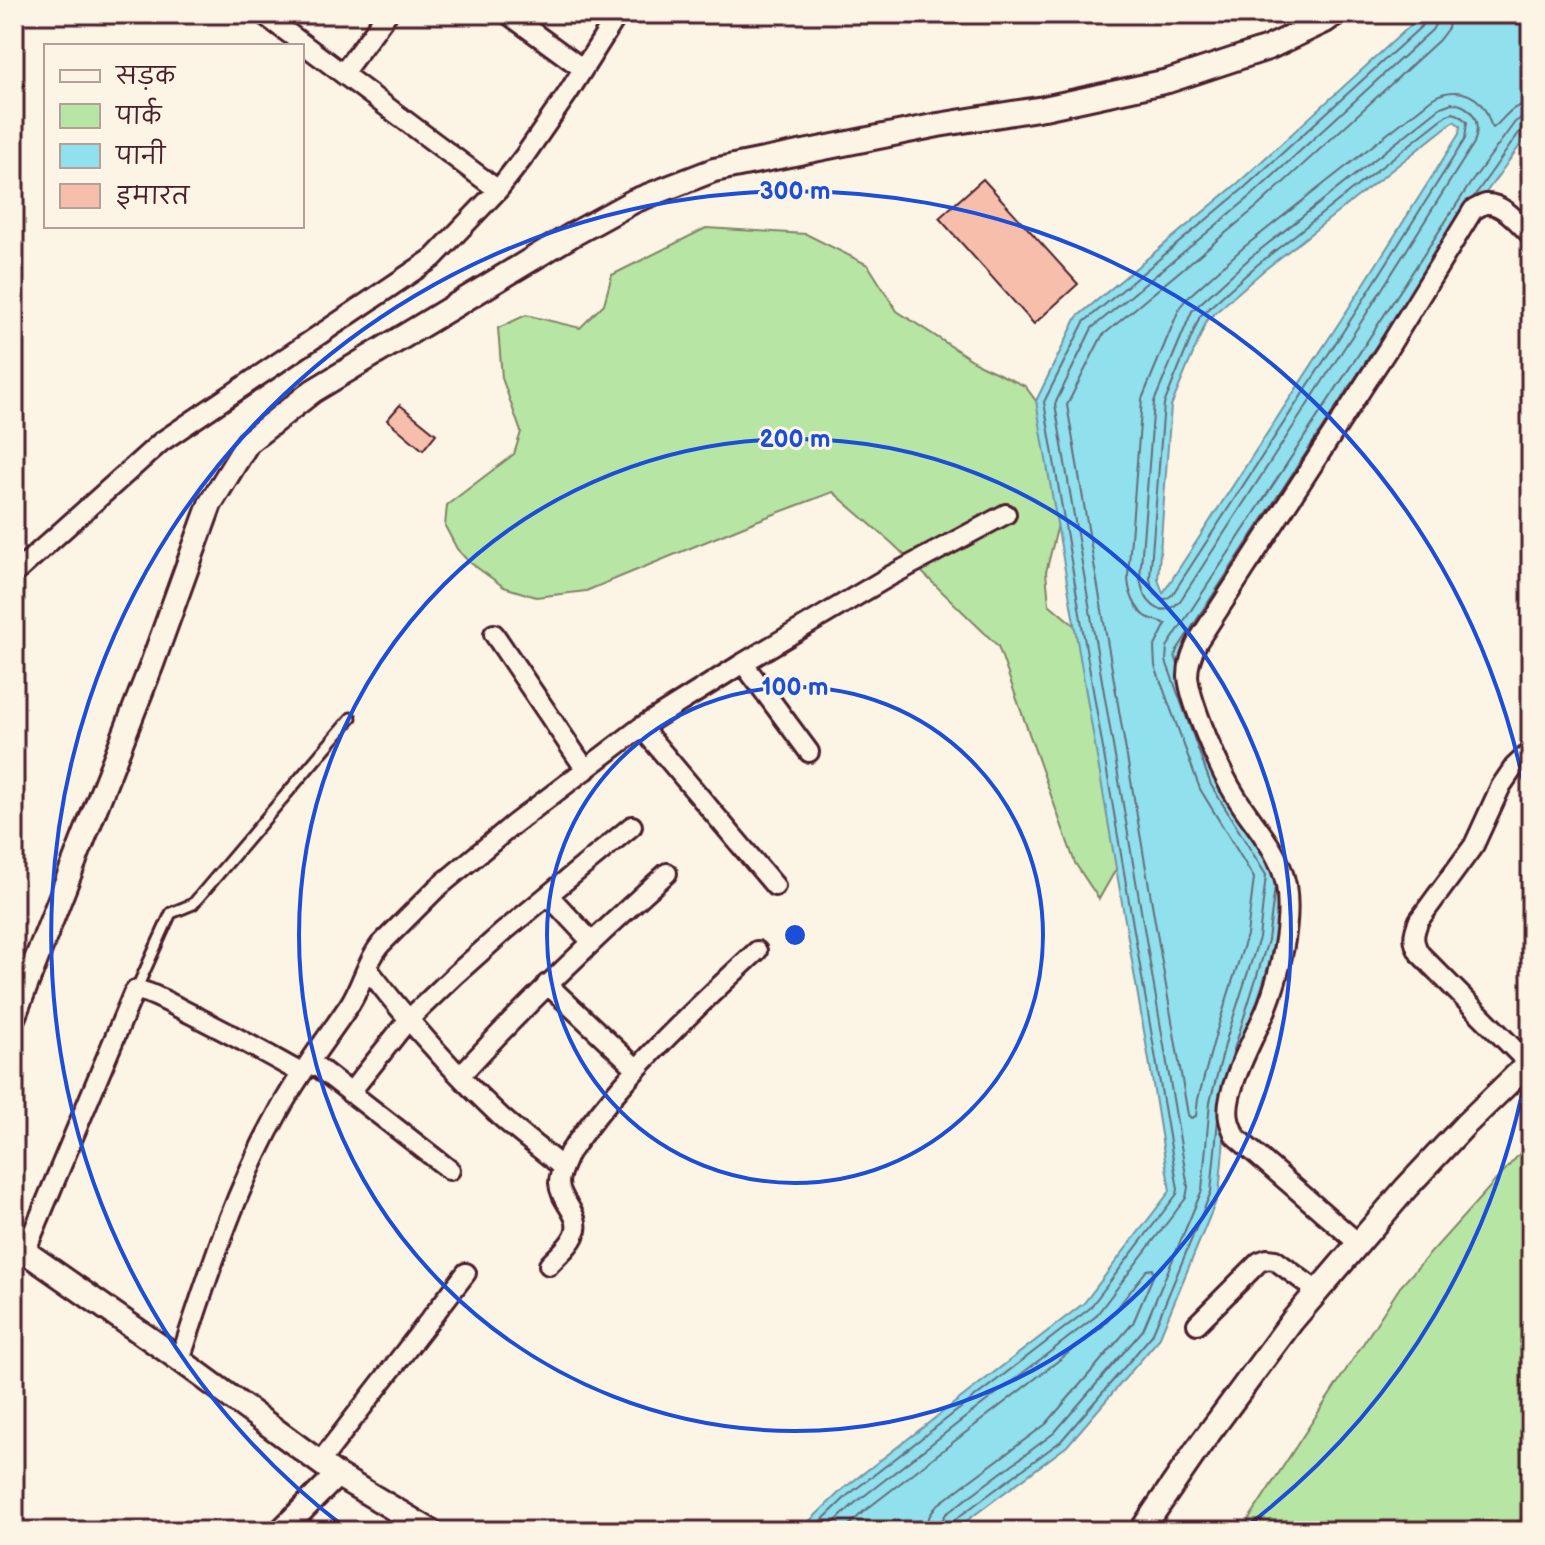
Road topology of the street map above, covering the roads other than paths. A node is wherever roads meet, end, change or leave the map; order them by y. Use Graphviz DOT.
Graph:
graph roads {
  1 [pos="263,14"];
  2 [pos="387,14"];
  3 [pos="508,14"];
  4 [pos="618,14"];
  5 [pos="1335,14"];
  6 [pos="304,44"];
  7 [pos="304,44"];
  8 [pos="583,69"];
  9 [pos="343,73"];
  10 [pos="498,190"];
  11 [pos="1531,235"];
  12 [pos="1006,514"];
  13 [pos="14,574"];
  14 [pos="494,634"];
  15 [pos="743,663"];
  16 [pos="351,718"];
  17 [pos="641,727"];
  18 [pos="809,752"];
  19 [pos="1531,753"];
  20 [pos="586,770"];
  21 [pos="632,826"];
  22 [pos="667,873"];
  23 [pos="775,886"];
  24 [pos="549,896"];
  25 [pos="591,941"];
  26 [pos="757,951"];
  27 [pos="367,968"];
  28 [pos="547,984"];
  29 [pos="136,990"];
  30 [pos="14,1016"];
  31 [pos="408,1020"];
  32 [pos="1530,1062"];
  33 [pos="306,1067"];
  34 [pos="636,1068"];
  35 [pos="460,1076"];
  36 [pos="350,1093"];
  37 [pos="562,1167"];
  38 [pos="450,1170"];
  39 [pos="1358,1243"];
  40 [pos="20,1248"];
  41 [pos="549,1265"];
  42 [pos="466,1273"];
  43 [pos="1317,1291"];
  44 [pos="1197,1324"];
  45 [pos="180,1360"];
  46 [pos="328,1469"];
  47 [pos="281,1531"];
  48 [pos="431,1531"];
  49 [pos="1141,1531"];
  1 -- 7 [label="street"];
  2 -- 9 [label="street"];
  3 -- 8 [label="street"];
  4 -- 8 [label="street"];
  5 -- 30 [label="street"];
  6 -- 9 [label="street"];
  8 -- 10 [label="street"];
  9 -- 10 [label="street"];
  10 -- 13 [label="street"];
  11 -- 39 [label="street"];
  12 -- 15 [label="street"];
  14 -- 20 [label="street"];
  15 -- 17 [label="street"];
  15 -- 18 [label="street"];
  16 -- 29 [label="lane"];
  17 -- 20 [label="street"];
  17 -- 23 [label="street"];
  19 -- 32 [label="street"];
  20 -- 27 [label="street"];
  21 -- 24 [label="street"];
  22 -- 25 [label="street"];
  24 -- 25 [label="street"];
  24 -- 31 [label="street"];
  25 -- 28 [label="street"];
  26 -- 34 [label="street"];
  27 -- 31 [label="street"];
  27 -- 33 [label="street"];
  28 -- 34 [label="street"];
  28 -- 35 [label="street"];
  29 -- 33 [label="street"];
  29 -- 40 [label="street"];
  31 -- 35 [label="street"];
  31 -- 36 [label="street"];
  32 -- 39 [label="street"];
  33 -- 36 [label="street"];
  33 -- 45 [label="street"];
  34 -- 37 [label="street"];
  35 -- 37 [label="street"];
  36 -- 38 [label="street"];
  37 -- 41 [label="street"];
  39 -- 43 [label="street"];
  40 -- 45 [label="street"];
  42 -- 46 [label="street"];
  43 -- 44 [label="street"];
  43 -- 49 [label="street"];
  45 -- 46 [label="street"];
  46 -- 47 [label="street"];
  46 -- 48 [label="street"];
}
